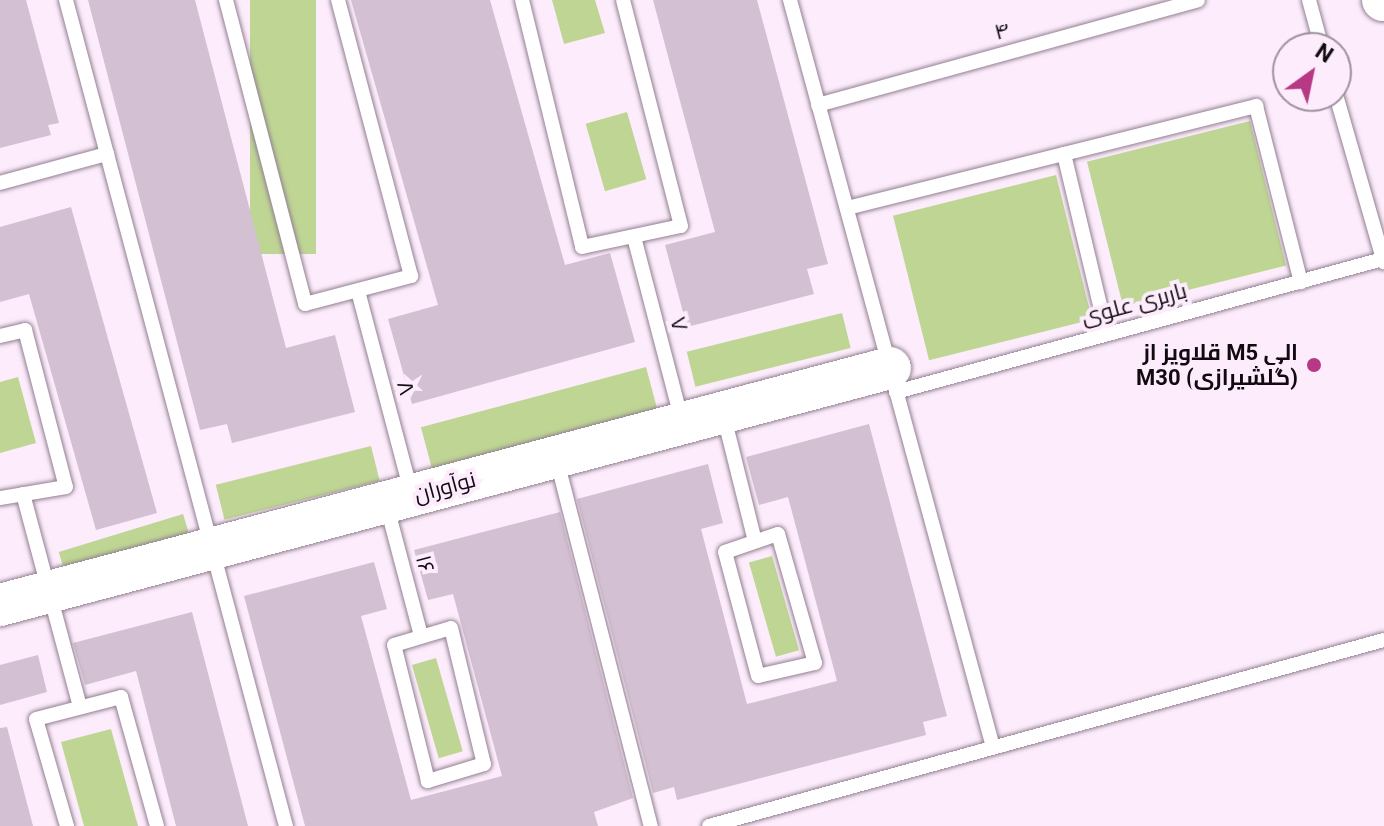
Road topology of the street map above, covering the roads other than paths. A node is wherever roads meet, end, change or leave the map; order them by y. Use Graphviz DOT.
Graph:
graph roads {
  1 [pos="66,0"];
  2 [pos="226,0"];
  3 [pos="338,0"];
  4 [pos="522,0"];
  5 [pos="623,0"];
  6 [pos="790,0"];
  7 [pos="1198,0"];
  8 [pos="1309,0"];
  9 [pos="1318,32"];
  10 [pos="818,105"];
  11 [pos="1341,112"];
  12 [pos="107,154"];
  13 [pos="1064,154"];
  14 [pos="0,183"];
  15 [pos="847,208"];
  16 [pos="634,237"];
  17 [pos="1384,260"];
  18 [pos="1301,282"];
  19 [pos="358,291"];
  20 [pos="1107,334"];
  21 [pos="0,336"];
  22 [pos="893,380"];
  23 [pos="723,412"];
  24 [pos="682,423"];
  25 [pos="555,457"];
  26 [pos="23,494"];
  27 [pos="0,498"];
  28 [pos="399,500"];
  29 [pos="755,541"];
  30 [pos="212,548"];
  31 [pos="49,592"];
  32 [pos="0,605"];
  33 [pos="421,636"];
  34 [pos="1384,640"];
  35 [pos="80,706"];
  36 [pos="993,747"];
  37 [pos="67,826"];
  38 [pos="157,826"];
  39 [pos="286,826"];
  40 [pos="651,826"];
  41 [pos="709,826"];
  1 -- 12 [label="lane"];
  2 -- 19 [label="lane"];
  3 -- 19 [label="lane"];
  4 -- 16 [label="lane"];
  5 -- 16 [label="lane"];
  6 -- 10 [label="lane"];
  7 -- 10 [label="lane, ۴"];
  8 -- 9 [label="lane"];
  10 -- 15 [label="lane"];
  11 -- 17 [label="lane"];
  12 -- 14 [label="lane"];
  12 -- 30 [label="lane"];
  13 -- 15 [label="lane"];
  13 -- 18 [label="lane"];
  13 -- 20 [label="lane"];
  15 -- 22 [label="lane"];
  16 -- 24 [label="lane, ۷"];
  17 -- 18 [label="lane, باربری علوی"];
  18 -- 20 [label="lane, باربری علوی"];
  19 -- 28 [label="lane, ۸"];
  20 -- 22 [label="lane, باربری علوی"];
  21 -- 26 [label="lane"];
  22 -- 23 [label="street, نوآوران"];
  22 -- 36 [label="lane"];
  23 -- 24 [label="street, نوآوران"];
  23 -- 29 [label="lane"];
  24 -- 25 [label="street, نوآوران"];
  25 -- 28 [label="street, نوآوران"];
  25 -- 40 [label="lane"];
  26 -- 27 [label="lane"];
  26 -- 31 [label="lane"];
  28 -- 30 [label="street, نوآوران"];
  28 -- 33 [label="lane, ۱۶"];
  29 -- 29 [label="lane"];
  30 -- 31 [label="street, نوآوران"];
  30 -- 39 [label="lane"];
  31 -- 32 [label="street, نوآوران"];
  31 -- 35 [label="lane"];
  33 -- 33 [label="lane"];
  34 -- 36 [label="lane"];
  35 -- 37 [label="lane"];
  35 -- 38 [label="lane"];
  36 -- 41 [label="lane"];
}
